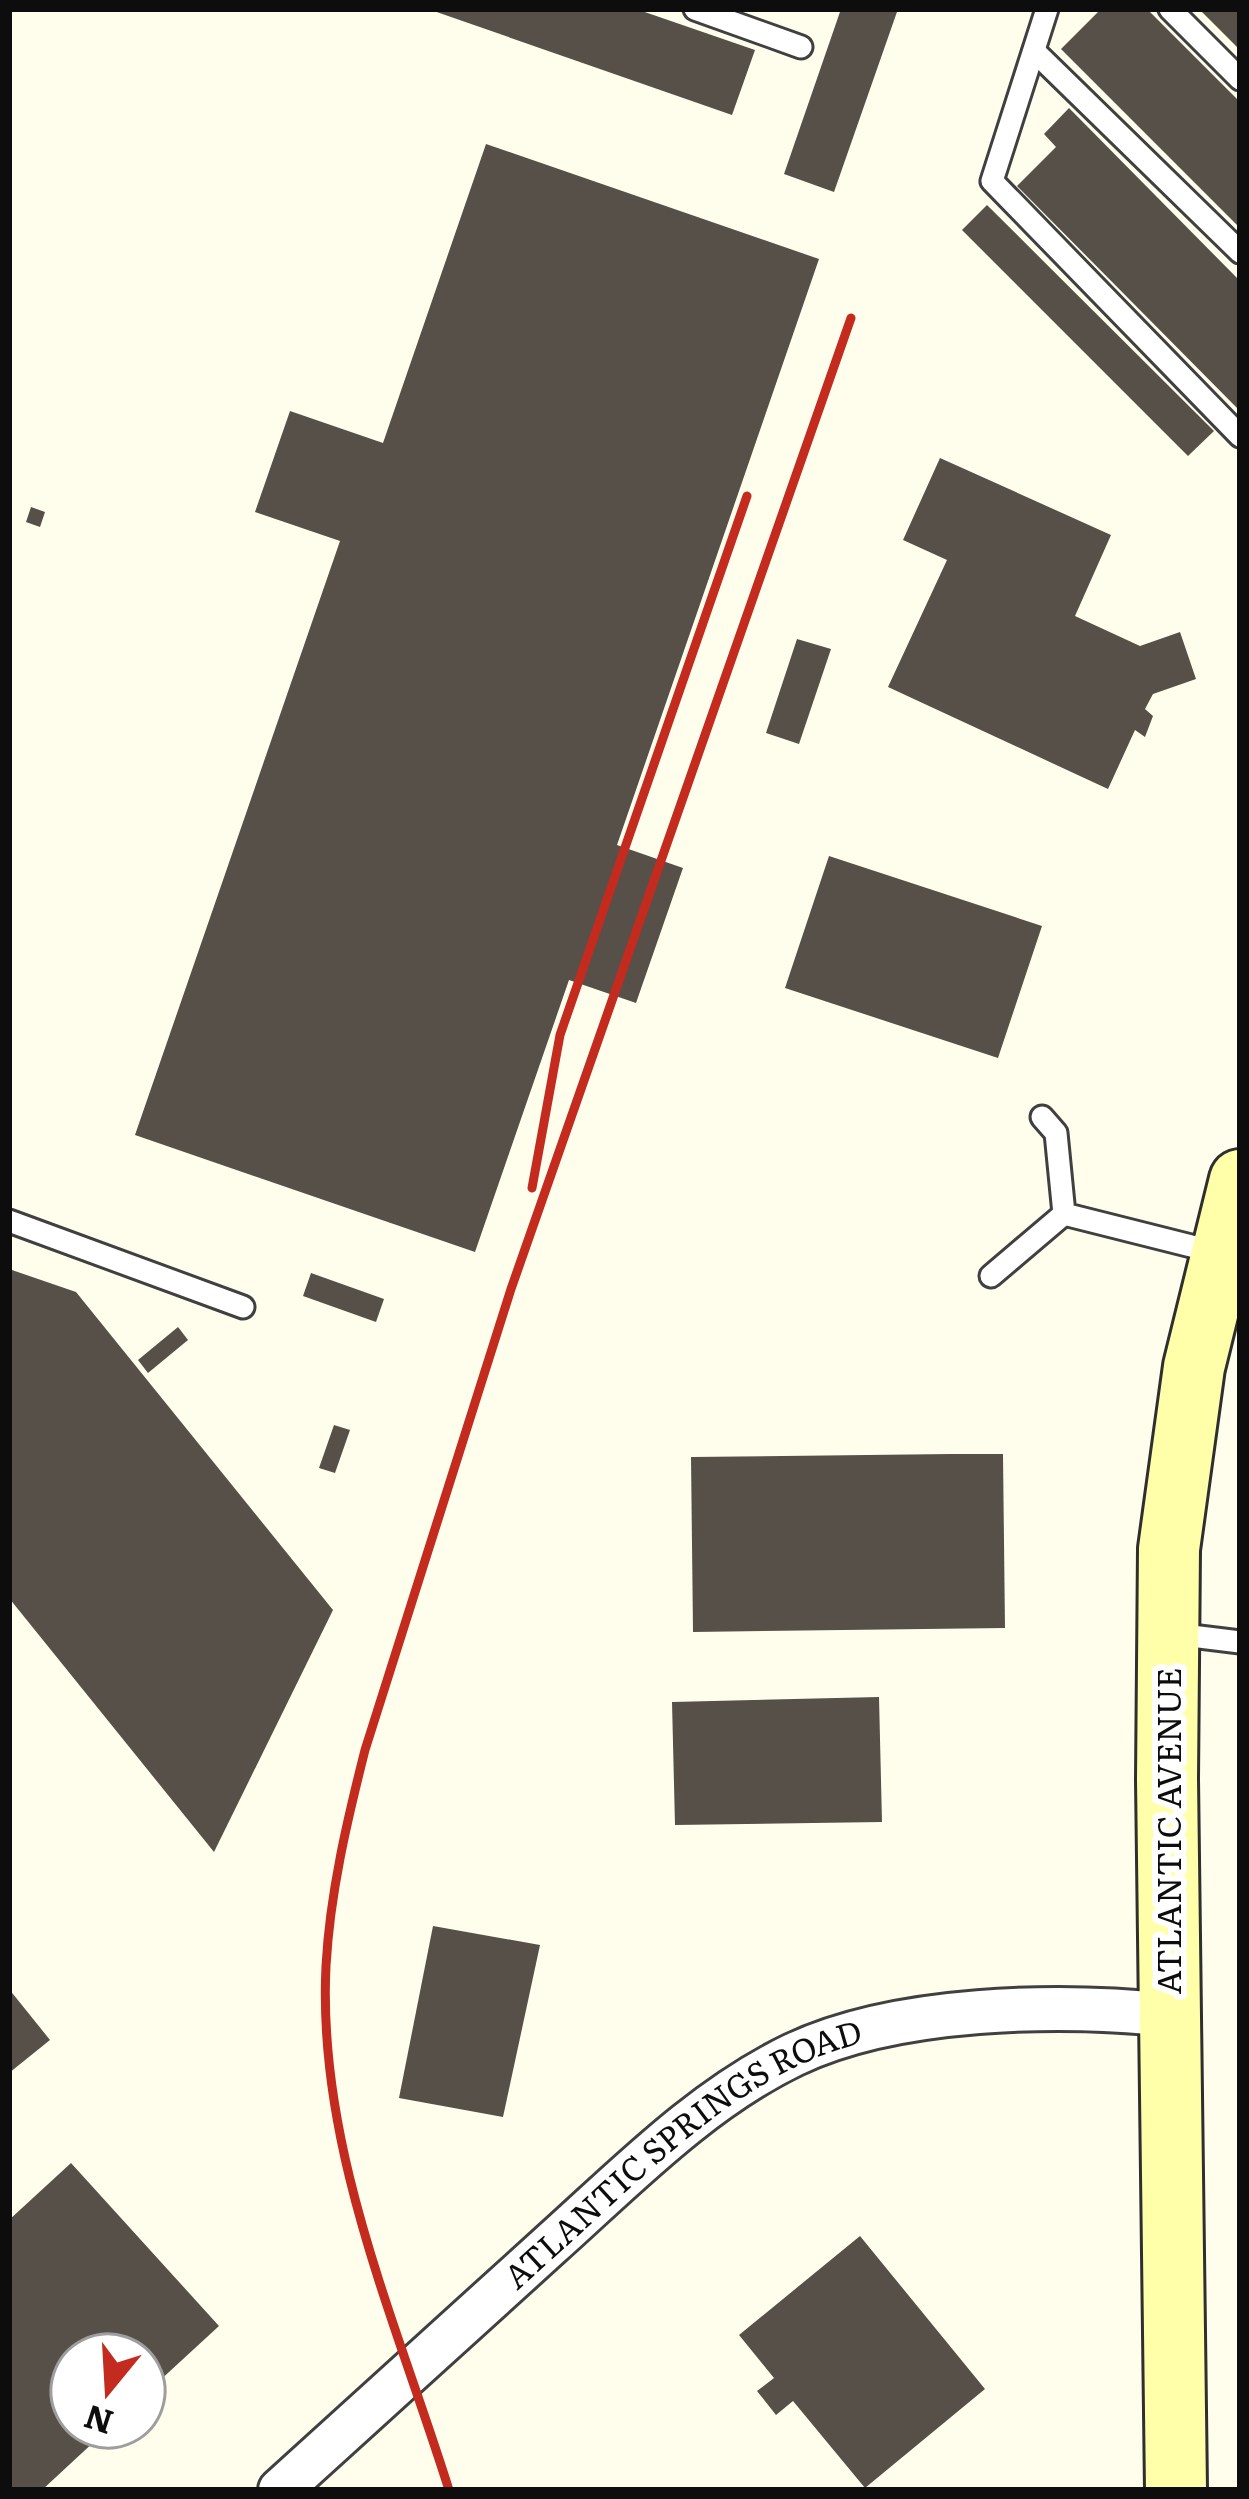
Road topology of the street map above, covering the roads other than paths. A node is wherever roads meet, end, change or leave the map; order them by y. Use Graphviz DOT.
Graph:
graph roads {
  1 [pos="695,9"];
  2 [pos="1047,9"];
  3 [pos="1170,9"];
  4 [pos="801,46"];
  5 [pos="1034,51"];
  6 [pos="1240,80"];
  7 [pos="1240,252"];
  8 [pos="1240,436"];
  9 [pos="1042,1118"];
  10 [pos="1240,1180"];
  11 [pos="1064,1214"];
  12 [pos="9,1221"];
  13 [pos="1220,1253"];
  14 [pos="991,1276"];
  15 [pos="243,1307"];
  16 [pos="1168,1633"];
  17 [pos="1240,1642"];
  18 [pos="1170,2015"];
  19 [pos="280,2490"];
  20 [pos="1175,2490"];
  1 -- 4 [label="lane"];
  2 -- 5 [label="lane"];
  3 -- 6 [label="lane"];
  5 -- 7 [label="lane"];
  5 -- 8 [label="lane"];
  9 -- 11 [label="lane"];
  10 -- 13 [label="main road, ATLANTIC AVENUE"];
  11 -- 13 [label="lane"];
  11 -- 14 [label="lane"];
  12 -- 15 [label="lane"];
  13 -- 16 [label="main road, ATLANTIC AVENUE"];
  16 -- 17 [label="lane"];
  16 -- 18 [label="main road, ATLANTIC AVENUE"];
  18 -- 19 [label="street, ATLANTIC SPRINGS ROAD"];
  18 -- 20 [label="main road, ATLANTIC AVENUE"];
}
